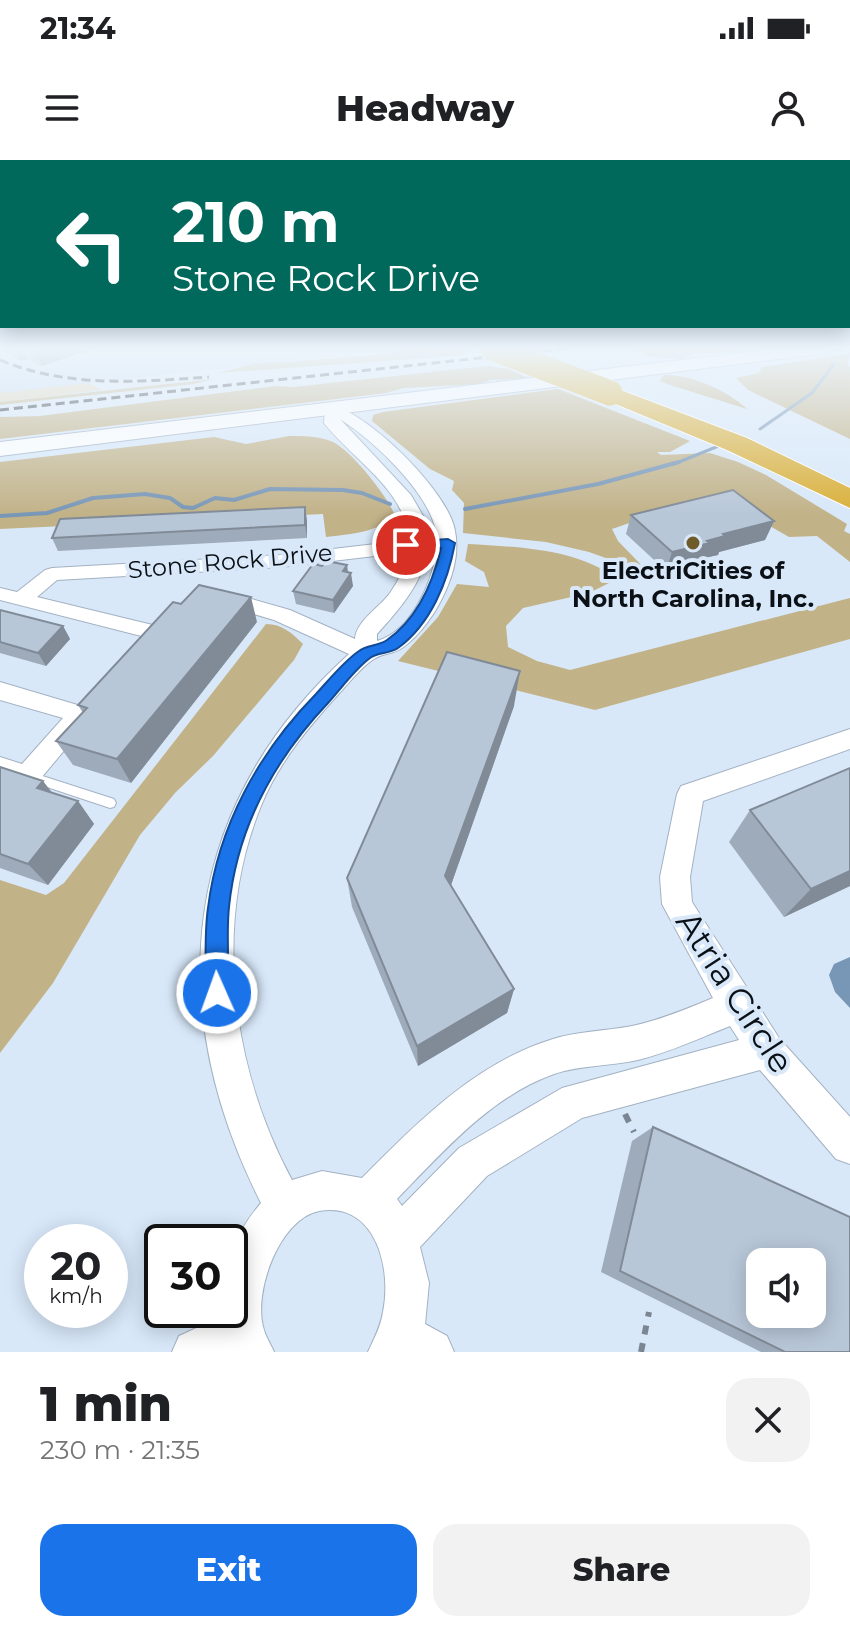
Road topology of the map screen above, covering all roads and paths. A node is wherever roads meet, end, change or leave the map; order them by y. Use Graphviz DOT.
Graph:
graph roads {
  1 [pos="376,404"];
  2 [pos="636,404"];
  3 [pos="683,404"];
  4 [pos="332,409"];
  5 [pos="0,449"];
  6 [pos="391,455"];
  7 [pos="372,460"];
  8 [pos="850,471"];
  9 [pos="850,499"];
  10 [pos="448,543"];
  11 [pos="421,544"];
  12 [pos="218,566"];
  13 [pos="11,597"];
  14 [pos="175,613"];
  15 [pos="157,633"];
  16 [pos="366,653"];
  17 [pos="135,656"];
  18 [pos="0,691"];
  19 [pos="850,739"];
  20 [pos="0,767"];
  21 [pos="27,776"];
  22 [pos="110,803"];
  23 [pos="736,1006"];
  24 [pos="766,1051"];
  25 [pos="625,1112"];
  26 [pos="634,1132"];
  27 [pos="850,1145"];
  28 [pos="369,1200"];
  29 [pos="285,1208"];
  30 [pos="397,1241"];
  31 [pos="649,1312"];
  32 [pos="246,1342"];
  33 [pos="407,1346"];
  34 [pos="195,1352"];
  35 [pos="641,1352"];
  1 -- 4 [label="main road"];
  2 -- 9 [label="highway, bridge"];
  3 -- 8 [label="highway"];
  4 -- 5 [label="main road"];
  4 -- 6 [label="street"];
  4 -- 7 [label="street"];
  6 -- 7 [label="lane"];
  6 -- 10 [label="street"];
  7 -- 11 [label="street"];
  10 -- 11 [label="street, Stone Rock Drive"];
  10 -- 16 [label="street"];
  11 -- 12 [label="street, Stone Rock Drive"];
  11 -- 16 [label="street"];
  12 -- 13 [label="street, Stone Rock Drive"];
  12 -- 16 [label="street"];
  13 -- 15 [label="street"];
  14 -- 15 [label="street"];
  15 -- 17 [label="street"];
  16 -- 29 [label="street"];
  18 -- 21 [label="street"];
  19 -- 23 [label="street, Atria Circle"];
  20 -- 21 [label="street"];
  21 -- 22 [label="lane"];
  23 -- 24 [label="street, Atria Circle"];
  23 -- 28 [label="street"];
  24 -- 27 [label="street, Atria Circle"];
  24 -- 30 [label="street"];
  25 -- 26 [label="path"];
  28 -- 29 [label="street"];
  28 -- 30 [label="street"];
  29 -- 32 [label="street"];
  30 -- 33 [label="street"];
  31 -- 35 [label="path"];
  32 -- 34 [label="street"];
}
